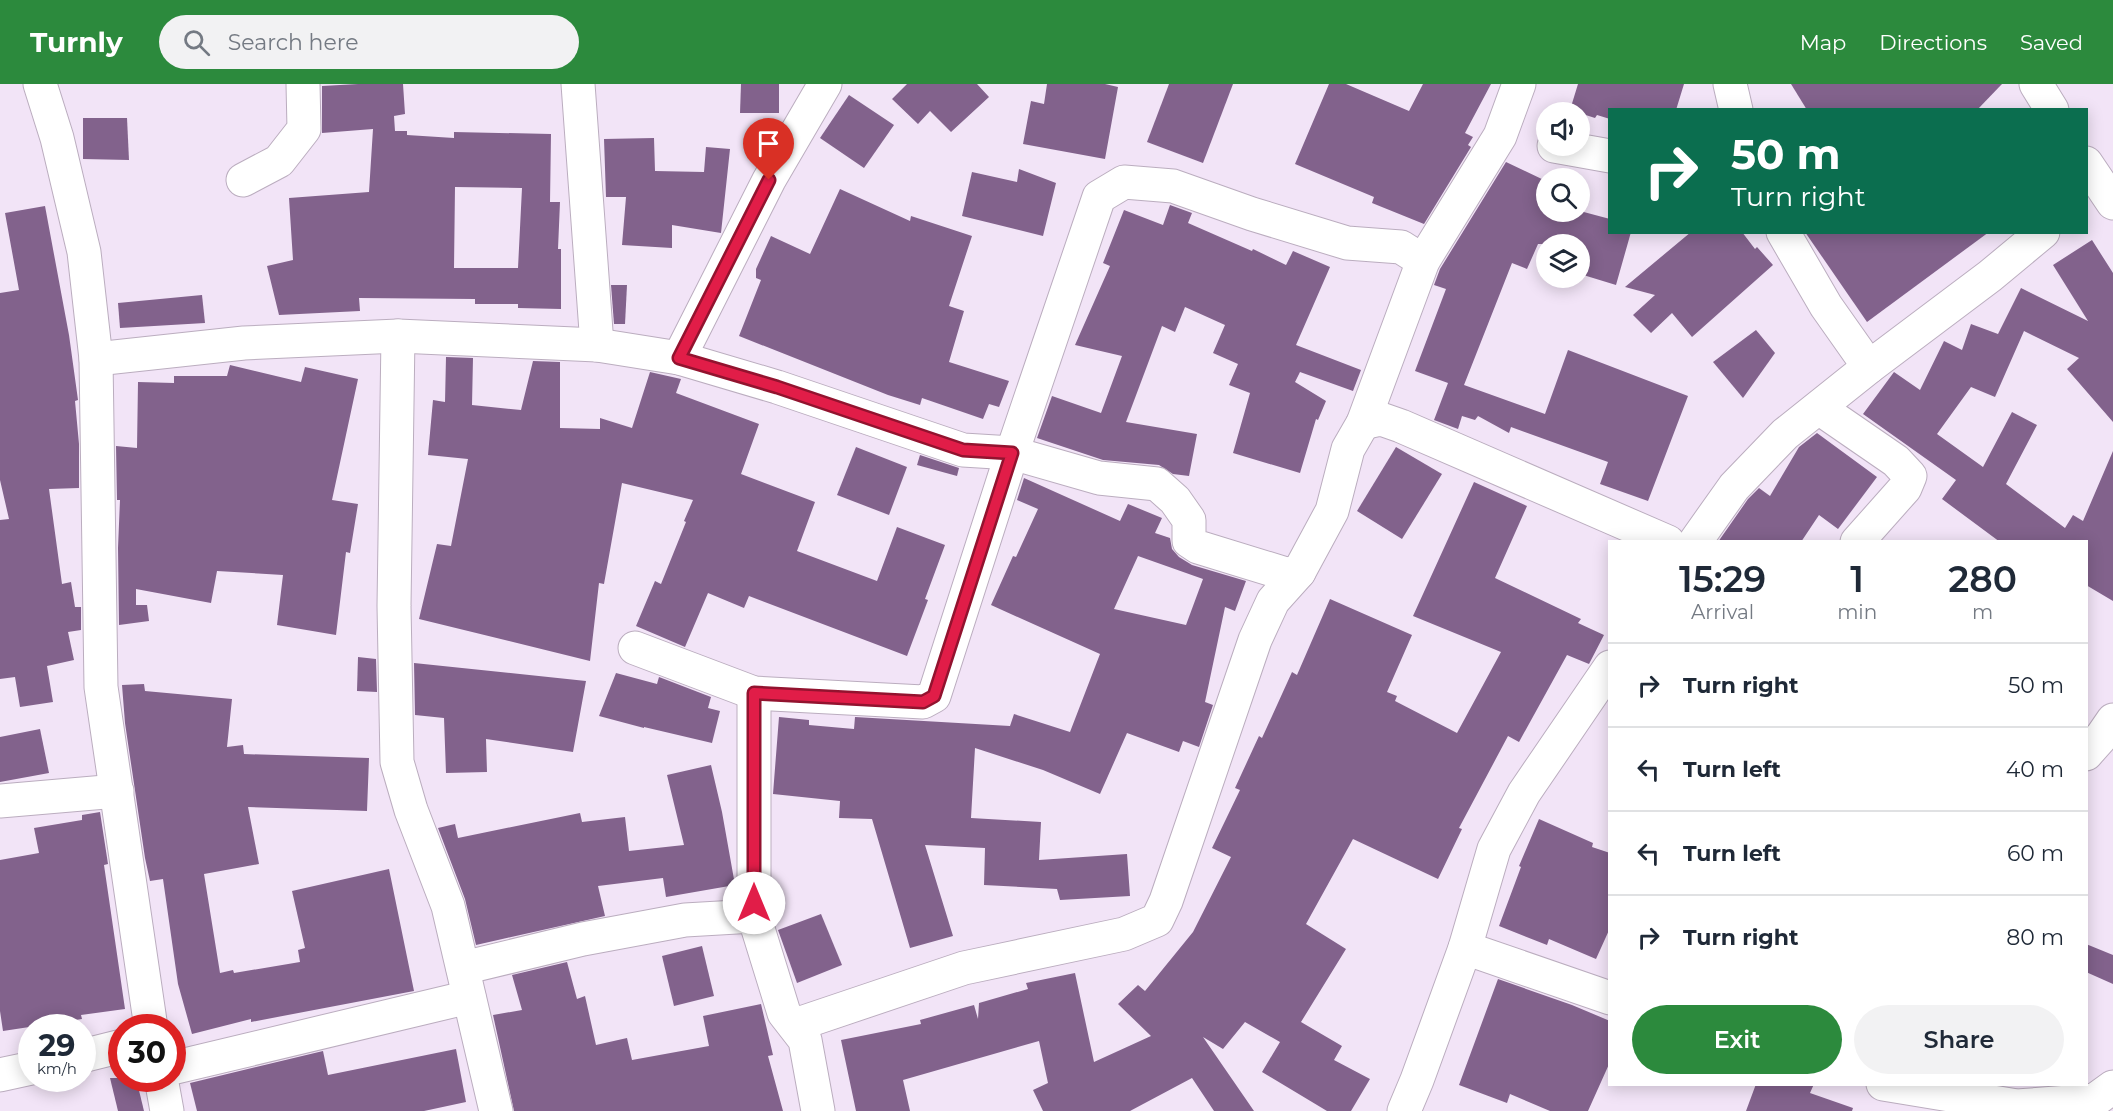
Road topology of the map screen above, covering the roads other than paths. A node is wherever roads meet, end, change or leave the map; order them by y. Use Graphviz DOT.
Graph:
graph roads {
  1 [pos="40,84"];
  2 [pos="303,84"];
  3 [pos="578,84"];
  4 [pos="825,84"];
  5 [pos="1520,84"];
  6 [pos="1731,84"];
  7 [pos="2036,84"];
  8 [pos="1736,108"];
  9 [pos="2051,108"];
  10 [pos="1500,136"];
  11 [pos="1536,142"];
  12 [pos="1590,152"];
  13 [pos="1608,156"];
  14 [pos="243,180"];
  15 [pos="1784,234"];
  16 [pos="2041,234"];
  17 [pos="1423,261"];
  18 [pos="398,336"];
  19 [pos="597,345"];
  20 [pos="679,358"];
  21 [pos="96,359"];
  22 [pos="1869,367"];
  23 [pos="1819,408"];
  24 [pos="1363,423"];
  25 [pos="1012,453"];
  26 [pos="1663,540"];
  27 [pos="1696,540"];
  28 [pos="1859,540"];
  29 [pos="1299,573"];
  30 [pos="635,648"];
  31 [pos="1608,670"];
  32 [pos="754,693"];
  33 [pos="2113,720"];
  34 [pos="2088,752"];
  35 [pos="117,791"];
  36 [pos="0,801"];
  37 [pos="754,916"];
  38 [pos="1465,948"];
  39 [pos="466,982"];
  40 [pos="1608,997"];
  41 [pos="149,1014"];
  42 [pos="795,1025"];
  43 [pos="186,1064"];
  44 [pos="18,1071"];
  45 [pos="0,1075"];
  46 [pos="1895,1086"];
  47 [pos="2113,1087"];
  48 [pos="164,1092"];
  49 [pos="167,1111"];
  50 [pos="496,1111"];
  51 [pos="818,1111"];
  52 [pos="1404,1111"];
  1 -- 21 [label="street"];
  2 -- 14 [label="street"];
  3 -- 19 [label="street"];
  4 -- 20 [label="street"];
  5 -- 10 [label="street"];
  6 -- 8 [label="street"];
  7 -- 9 [label="street"];
  10 -- 11 [label="street"];
  10 -- 17 [label="street"];
  12 -- 13 [label="street"];
  15 -- 22 [label="street"];
  16 -- 22 [label="street"];
  17 -- 24 [label="street"];
  17 -- 25 [label="street"];
  18 -- 19 [label="street"];
  18 -- 21 [label="street"];
  18 -- 39 [label="street"];
  19 -- 20 [label="street"];
  20 -- 25 [label="street"];
  21 -- 35 [label="street"];
  22 -- 23 [label="street"];
  23 -- 27 [label="street"];
  23 -- 28 [label="street"];
  24 -- 26 [label="street"];
  24 -- 29 [label="street"];
  25 -- 29 [label="street"];
  25 -- 32 [label="street"];
  29 -- 42 [label="street"];
  30 -- 32 [label="street"];
  31 -- 38 [label="street"];
  32 -- 37 [label="street"];
  33 -- 34 [label="street"];
  35 -- 36 [label="street"];
  35 -- 41 [label="street"];
  37 -- 39 [label="street"];
  37 -- 42 [label="street"];
  38 -- 40 [label="street"];
  38 -- 52 [label="street"];
  39 -- 43 [label="street"];
  39 -- 50 [label="street"];
  42 -- 51 [label="street"];
  44 -- 45 [label="street"];
  46 -- 47 [label="street"];
  48 -- 49 [label="street"];
}
